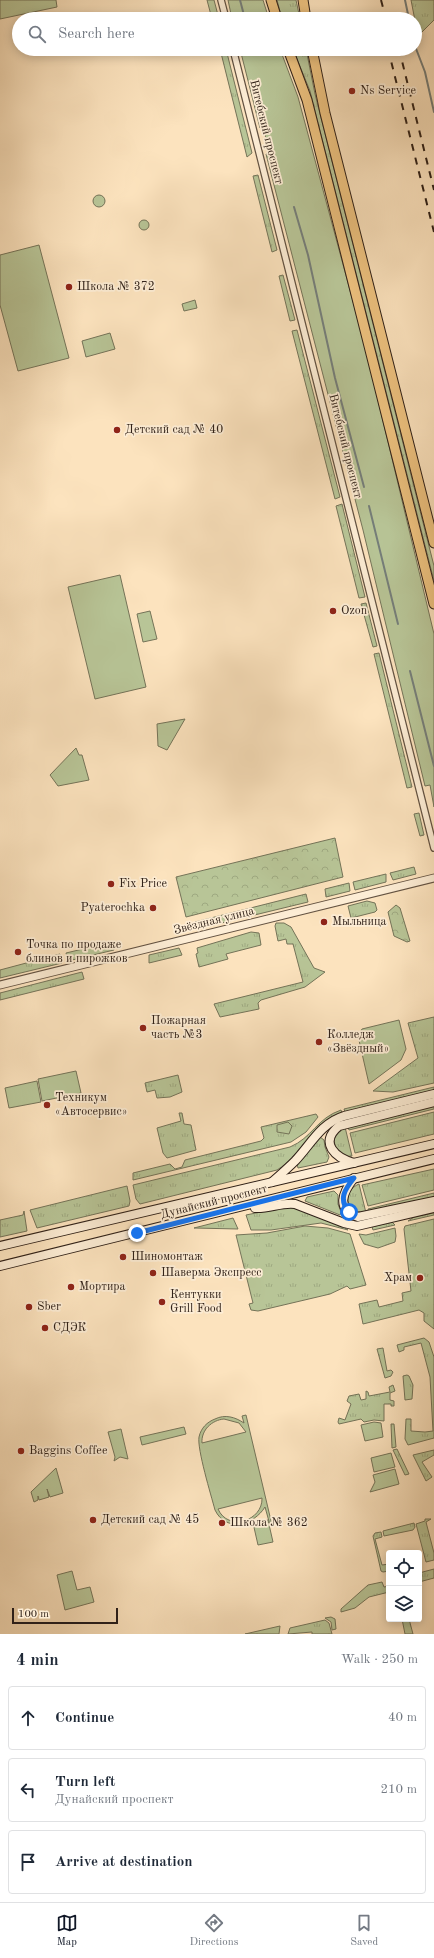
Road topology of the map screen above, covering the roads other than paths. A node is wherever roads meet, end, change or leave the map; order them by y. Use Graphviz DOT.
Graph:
graph roads {
  1 [pos="221,0"];
  2 [pos="271,0"];
  3 [pos="302,0"];
  4 [pos="224,12"];
  5 [pos="275,12"];
  6 [pos="305,12"];
  7 [pos="235,56"];
  8 [pos="291,56"];
  9 [pos="313,56"];
  10 [pos="434,542"];
  11 [pos="434,604"];
  12 [pos="434,848"];
  13 [pos="434,878"];
  14 [pos="0,985"];
  15 [pos="434,1094"];
  16 [pos="434,1102"];
  17 [pos="434,1144"];
  18 [pos="434,1159"];
  19 [pos="355,1163"];
  20 [pos="354,1178"];
  21 [pos="271,1182"];
  22 [pos="434,1201"];
  23 [pos="246,1207"];
  24 [pos="434,1208"];
  25 [pos="0,1246"];
  26 [pos="0,1266"];
  1 -- 4 [label="street"];
  2 -- 5 [label="main road"];
  3 -- 6 [label="main road"];
  7 -- 12 [label="street, Витебский проспект"];
  8 -- 11 [label="main road"];
  9 -- 10 [label="main road"];
  13 -- 14 [label="street, Звёздная улица"];
  15 -- 21 [label="main road"];
  16 -- 19 [label="main road"];
  17 -- 19 [label="main road, Дунайский проспект"];
  18 -- 20 [label="main road, Дунайский проспект"];
  19 -- 21 [label="main road, Дунайский проспект"];
  20 -- 22 [label="main road"];
  20 -- 23 [label="main road, Дунайский проспект"];
  21 -- 25 [label="main road, Дунайский проспект"];
  23 -- 24 [label="main road"];
  23 -- 26 [label="main road, Дунайский проспект"];
}
